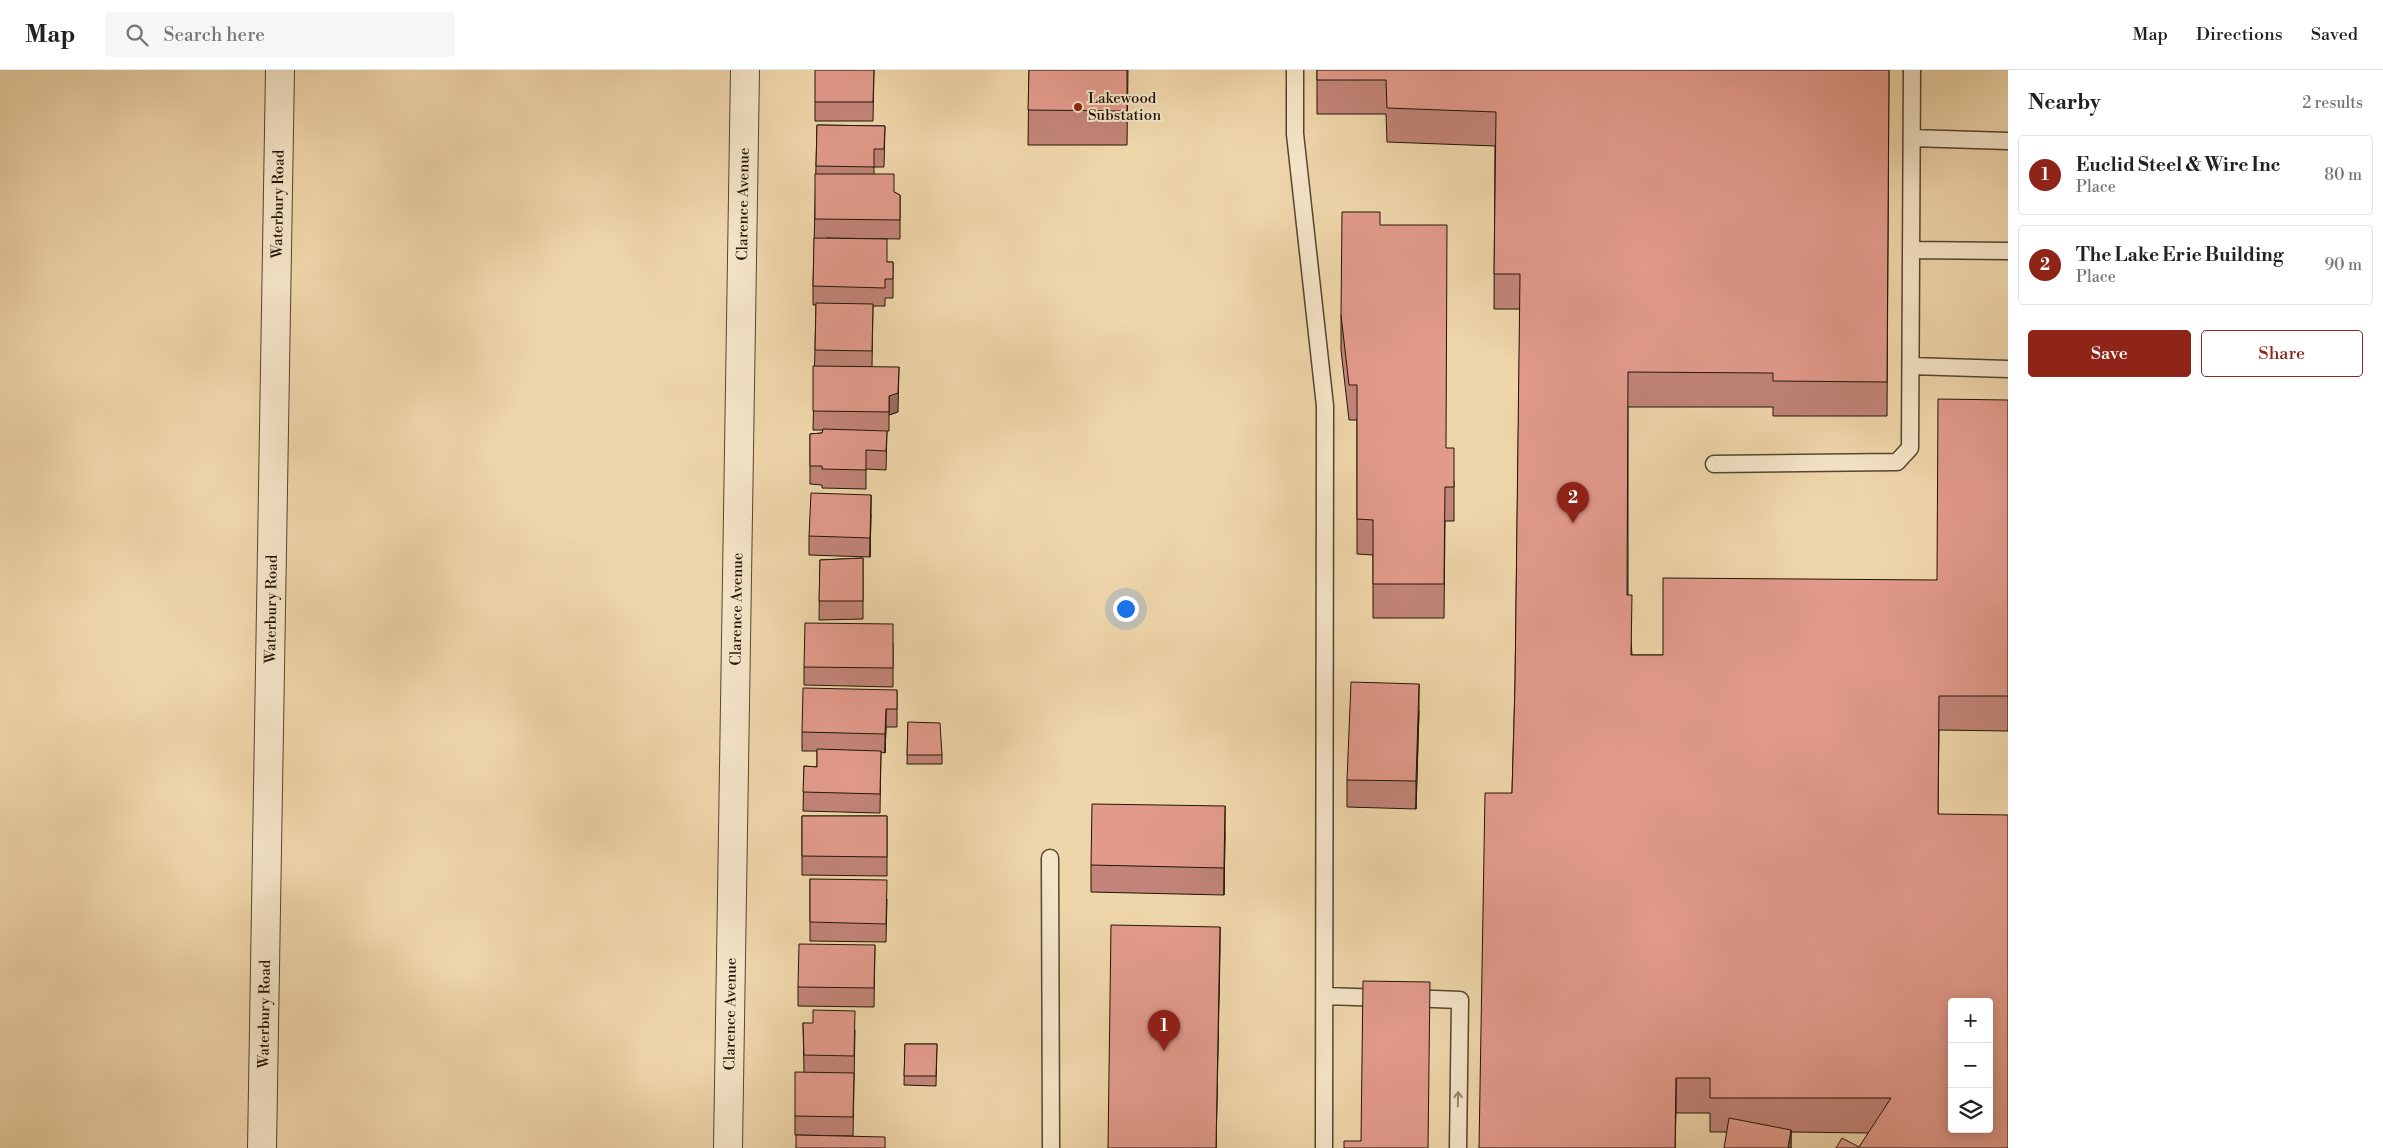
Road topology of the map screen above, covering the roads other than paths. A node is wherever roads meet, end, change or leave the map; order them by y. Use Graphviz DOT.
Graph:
graph roads {
  1 [pos="280,70"];
  2 [pos="746,70"];
  3 [pos="1295,70"];
  4 [pos="1912,70"];
  5 [pos="1912,138"];
  6 [pos="2008,141"];
  7 [pos="1912,250"];
  8 [pos="2008,251"];
  9 [pos="1911,366"];
  10 [pos="2008,369"];
  11 [pos="1714,464"];
  12 [pos="1050,858"];
  13 [pos="1325,996"];
  14 [pos="262,1148"];
  15 [pos="728,1148"];
  16 [pos="1051,1148"];
  17 [pos="1324,1148"];
  18 [pos="1458,1148"];
  1 -- 14 [label="street, Waterbury Road"];
  2 -- 15 [label="street, Clarence Avenue"];
  3 -- 13 [label="lane"];
  4 -- 5 [label="lane"];
  5 -- 6 [label="lane"];
  5 -- 7 [label="lane"];
  7 -- 8 [label="lane"];
  7 -- 9 [label="lane"];
  9 -- 10 [label="lane"];
  9 -- 11 [label="lane"];
  12 -- 16 [label="lane"];
  13 -- 17 [label="lane"];
  18 -- 13 [label="lane, one-way"];
}
